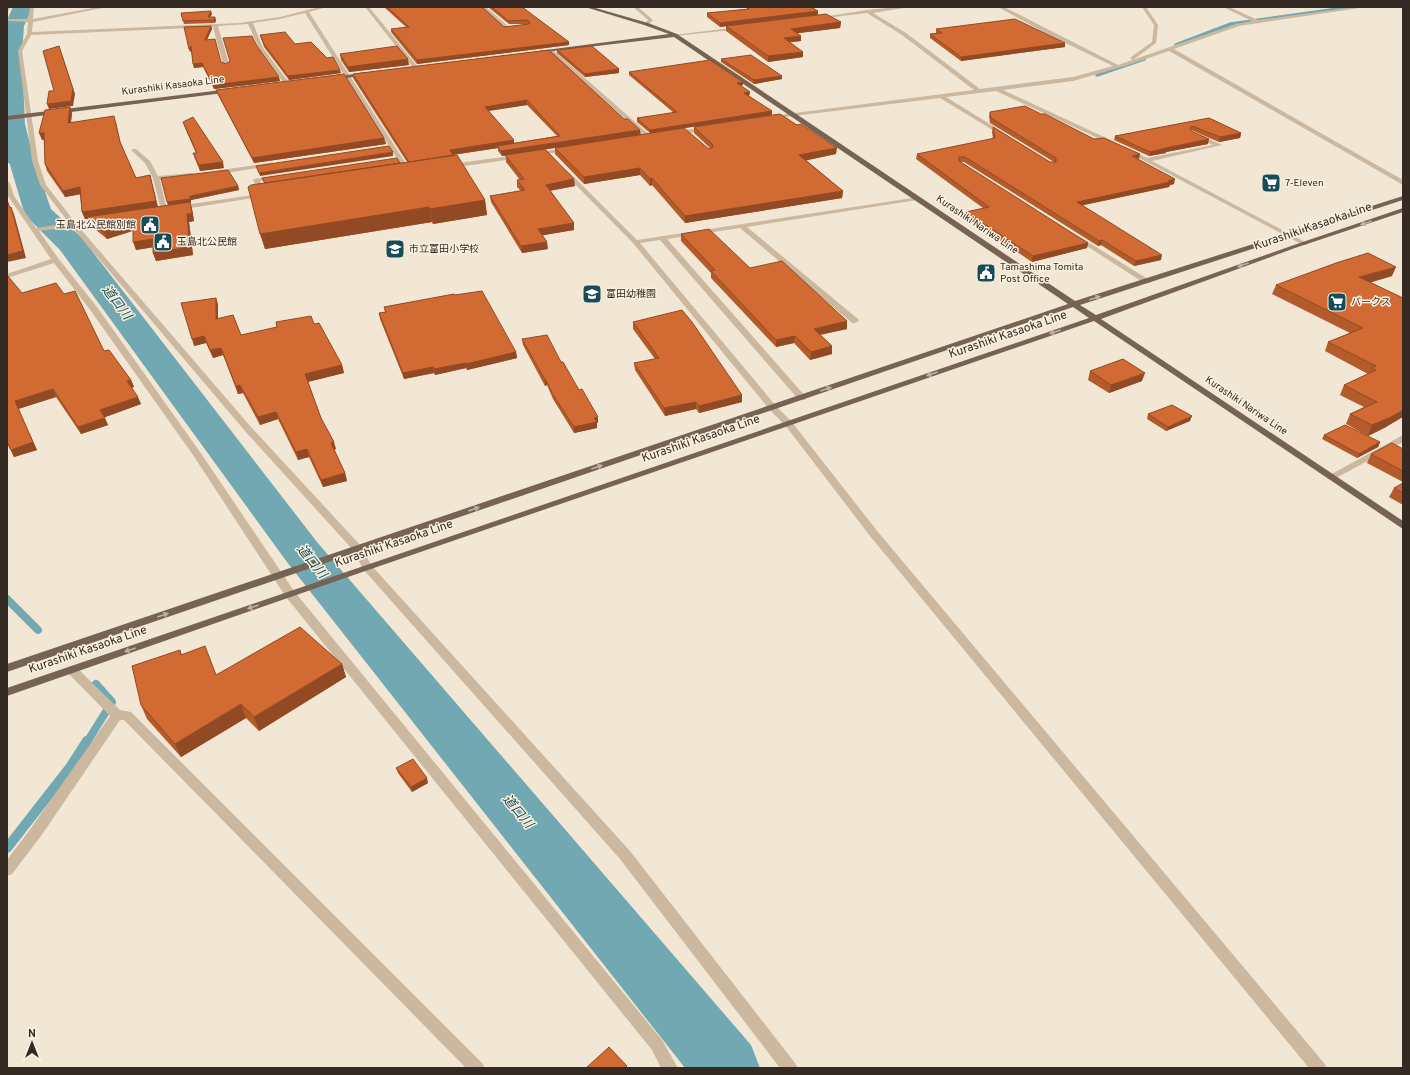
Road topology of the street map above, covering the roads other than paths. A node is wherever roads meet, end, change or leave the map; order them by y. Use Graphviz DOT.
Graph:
graph roads {
  1 [pos="9,7"];
  2 [pos="32,7"];
  3 [pos="105,7"];
  4 [pos="325,7"];
  5 [pos="367,7"];
  6 [pos="483,7"];
  7 [pos="587,7"];
  8 [pos="635,7"];
  9 [pos="861,7"];
  10 [pos="908,7"];
  11 [pos="1000,7"];
  12 [pos="1144,7"];
  13 [pos="1225,7"];
  14 [pos="1364,7"];
  15 [pos="1306,9"];
  16 [pos="7,11"];
  17 [pos="306,12"];
  18 [pos="868,12"];
  19 [pos="1317,13"];
  20 [pos="814,18"];
  21 [pos="9,21"];
  22 [pos="29,21"];
  23 [pos="1257,21"];
  24 [pos="250,23"];
  25 [pos="646,24"];
  26 [pos="215,25"];
  27 [pos="520,27"];
  28 [pos="744,27"];
  29 [pos="29,34"];
  30 [pos="675,35"];
  31 [pos="1170,49"];
  32 [pos="551,51"];
  33 [pos="528,54"];
  34 [pos="226,64"];
  35 [pos="1120,65"];
  36 [pos="424,67"];
  37 [pos="416,68"];
  38 [pos="408,69"];
  39 [pos="371,73"];
  40 [pos="348,76"];
  41 [pos="325,79"];
  42 [pos="295,83"];
  43 [pos="287,84"];
  44 [pos="279,85"];
  45 [pos="997,89"];
  46 [pos="240,90"];
  47 [pos="980,91"];
  48 [pos="941,96"];
  49 [pos="29,115"];
  50 [pos="792,115"];
  51 [pos="7,118"];
  52 [pos="762,120"];
  53 [pos="717,127"];
  54 [pos="686,132"];
  55 [pos="1192,133"];
  56 [pos="672,134"];
  57 [pos="657,136"];
  58 [pos="649,137"];
  59 [pos="692,137"];
  60 [pos="641,138"];
  61 [pos="1012,140"];
  62 [pos="392,146"];
  63 [pos="384,147"];
  64 [pos="571,149"];
  65 [pos="134,150"];
  66 [pos="547,152"];
  67 [pos="532,155"];
  68 [pos="524,156"];
  69 [pos="400,158"];
  70 [pos="553,158"];
  71 [pos="392,160"];
  72 [pos="1148,160"];
  73 [pos="279,163"];
  74 [pos="558,164"];
  75 [pos="447,167"];
  76 [pos="416,172"];
  77 [pos="206,173"];
  78 [pos="409,173"];
  79 [pos="199,174"];
  80 [pos="401,174"];
  81 [pos="279,177"];
  82 [pos="156,178"];
  83 [pos="7,184"];
  84 [pos="1403,184"];
  85 [pos="270,194"];
  86 [pos="263,195"];
  87 [pos="917,198"];
  88 [pos="1403,198"];
  89 [pos="164,210"];
  90 [pos="1403,210"];
  91 [pos="156,211"];
  92 [pos="111,218"];
  93 [pos="72,224"];
  94 [pos="742,226"];
  95 [pos="35,230"];
  96 [pos="1074,235"];
  97 [pos="1291,235"];
  98 [pos="662,238"];
  99 [pos="635,242"];
  100 [pos="1305,244"];
  101 [pos="54,260"];
  102 [pos="7,276"];
  103 [pos="1147,281"];
  104 [pos="1075,304"];
  105 [pos="1096,318"];
  106 [pos="855,321"];
  107 [pos="802,398"];
  108 [pos="773,408"];
  109 [pos="788,423"];
  110 [pos="1403,438"];
  111 [pos="1331,477"];
  112 [pos="1403,526"];
  113 [pos="357,548"];
  114 [pos="367,567"];
  115 [pos="278,576"];
  116 [pos="290,594"];
  117 [pos="7,668"];
  118 [pos="72,670"];
  119 [pos="7,692"];
  120 [pos="111,710"];
  121 [pos="7,870"];
  122 [pos="477,1068"];
  123 [pos="670,1068"];
  124 [pos="790,1068"];
  125 [pos="1319,1068"];
  1 -- 16 [label="street"];
  2 -- 22 [label="street"];
  3 -- 22 [label="street"];
  4 -- 17 [label="street"];
  5 -- 37 [label="street"];
  6 -- 27 [label="street"];
  7 -- 25 [label="main road, Kurashiki Nariwa Line"];
  8 -- 25 [label="street"];
  9 -- 18 [label="street"];
  10 -- 18 [label="street"];
  11 -- 35 [label="street"];
  12 -- 35 [label="street"];
  13 -- 23 [label="street"];
  14 -- 19 [label="street"];
  15 -- 19 [label="street"];
  17 -- 24 [label="street"];
  17 -- 40 [label="street"];
  18 -- 20 [label="street"];
  18 -- 47 [label="street"];
  19 -- 23 [label="street"];
  21 -- 22 [label="street"];
  22 -- 29 [label="street"];
  23 -- 31 [label="street"];
  24 -- 26 [label="street"];
  24 -- 43 [label="street"];
  25 -- 30 [label="main road, Kurashiki Nariwa Line"];
  26 -- 29 [label="street"];
  26 -- 34 [label="street"];
  28 -- 30 [label="street"];
  29 -- 49 [label="street"];
  30 -- 32 [label="main road"];
  30 -- 50 [label="main road, Kurashiki Nariwa Line"];
  31 -- 35 [label="street"];
  31 -- 84 [label="street"];
  32 -- 33 [label="main road"];
  32 -- 58 [label="street"];
  35 -- 45 [label="street"];
  36 -- 37 [label="main road"];
  37 -- 38 [label="main road"];
  39 -- 40 [label="main road"];
  40 -- 41 [label="main road"];
  40 -- 62 [label="street"];
  42 -- 43 [label="main road"];
  43 -- 44 [label="main road"];
  45 -- 47 [label="street"];
  45 -- 72 [label="street"];
  46 -- 49 [label="main road, Kurashiki Kasaoka Line"];
  47 -- 48 [label="street"];
  48 -- 50 [label="street"];
  48 -- 61 [label="street"];
  49 -- 51 [label="main road, Kurashiki Kasaoka Line"];
  49 -- 93 [label="street"];
  50 -- 52 [label="street"];
  50 -- 87 [label="main road, Kurashiki Nariwa Line"];
  53 -- 54 [label="street"];
  54 -- 56 [label="street"];
  54 -- 59 [label="street"];
  55 -- 72 [label="street"];
  57 -- 58 [label="street"];
  58 -- 60 [label="street"];
  62 -- 63 [label="street"];
  62 -- 69 [label="street"];
  64 -- 66 [label="street"];
  65 -- 82 [label="street"];
  66 -- 67 [label="street"];
  66 -- 70 [label="street"];
  68 -- 75 [label="street"];
  69 -- 71 [label="street"];
  69 -- 78 [label="street"];
  72 -- 97 [label="street"];
  73 -- 77 [label="street"];
  74 -- 99 [label="street"];
  76 -- 78 [label="street"];
  78 -- 80 [label="street"];
  79 -- 82 [label="street"];
  81 -- 86 [label="street"];
  82 -- 89 [label="street"];
  83 -- 95 [label="street"];
  85 -- 86 [label="street"];
  86 -- 89 [label="street"];
  87 -- 94 [label="street"];
  87 -- 104 [label="main road, Kurashiki Nariwa Line"];
  88 -- 97 [label="main road, Kurashiki Kasaoka Line"];
  89 -- 91 [label="street"];
  90 -- 100 [label="main road, Kurashiki Kasaoka Line, one-way"];
  92 -- 93 [label="street"];
  93 -- 95 [label="street"];
  93 -- 113 [label="street"];
  94 -- 98 [label="street"];
  94 -- 106 [label="street"];
  95 -- 101 [label="street"];
  96 -- 103 [label="street"];
  97 -- 100 [label="street"];
  97 -- 103 [label="main road, Kurashiki Kasaoka Line"];
  98 -- 99 [label="street"];
  98 -- 107 [label="street"];
  99 -- 108 [label="street"];
  100 -- 105 [label="main road, Kurashiki Kasaoka Line, one-way"];
  101 -- 102 [label="street"];
  101 -- 115 [label="street"];
  104 -- 103 [label="main road, Kurashiki Kasaoka Line, one-way"];
  104 -- 105 [label="main road, Kurashiki Nariwa Line"];
  107 -- 104 [label="main road, Kurashiki Kasaoka Line, one-way"];
  105 -- 109 [label="main road, Kurashiki Kasaoka Line, one-way"];
  105 -- 111 [label="main road, Kurashiki Nariwa Line"];
  107 -- 108 [label="main road, Kurashiki Kasaoka Line"];
  108 -- 109 [label="street"];
  113 -- 108 [label="main road, Kurashiki Kasaoka Line, one-way"];
  109 -- 114 [label="main road, Kurashiki Kasaoka Line"];
  109 -- 125 [label="street"];
  110 -- 111 [label="street"];
  111 -- 112 [label="main road, Kurashiki Nariwa Line"];
  113 -- 114 [label="street"];
  113 -- 115 [label="main road, Kurashiki Kasaoka Line"];
  114 -- 116 [label="main road, Kurashiki Kasaoka Line"];
  114 -- 124 [label="street"];
  115 -- 116 [label="street"];
  117 -- 115 [label="main road, Kurashiki Kasaoka Line, one-way"];
  116 -- 118 [label="main road, Kurashiki Kasaoka Line, one-way"];
  116 -- 123 [label="street"];
  118 -- 119 [label="main road, Kurashiki Kasaoka Line"];
  118 -- 120 [label="street"];
  120 -- 121 [label="street"];
  120 -- 122 [label="street"];
}
